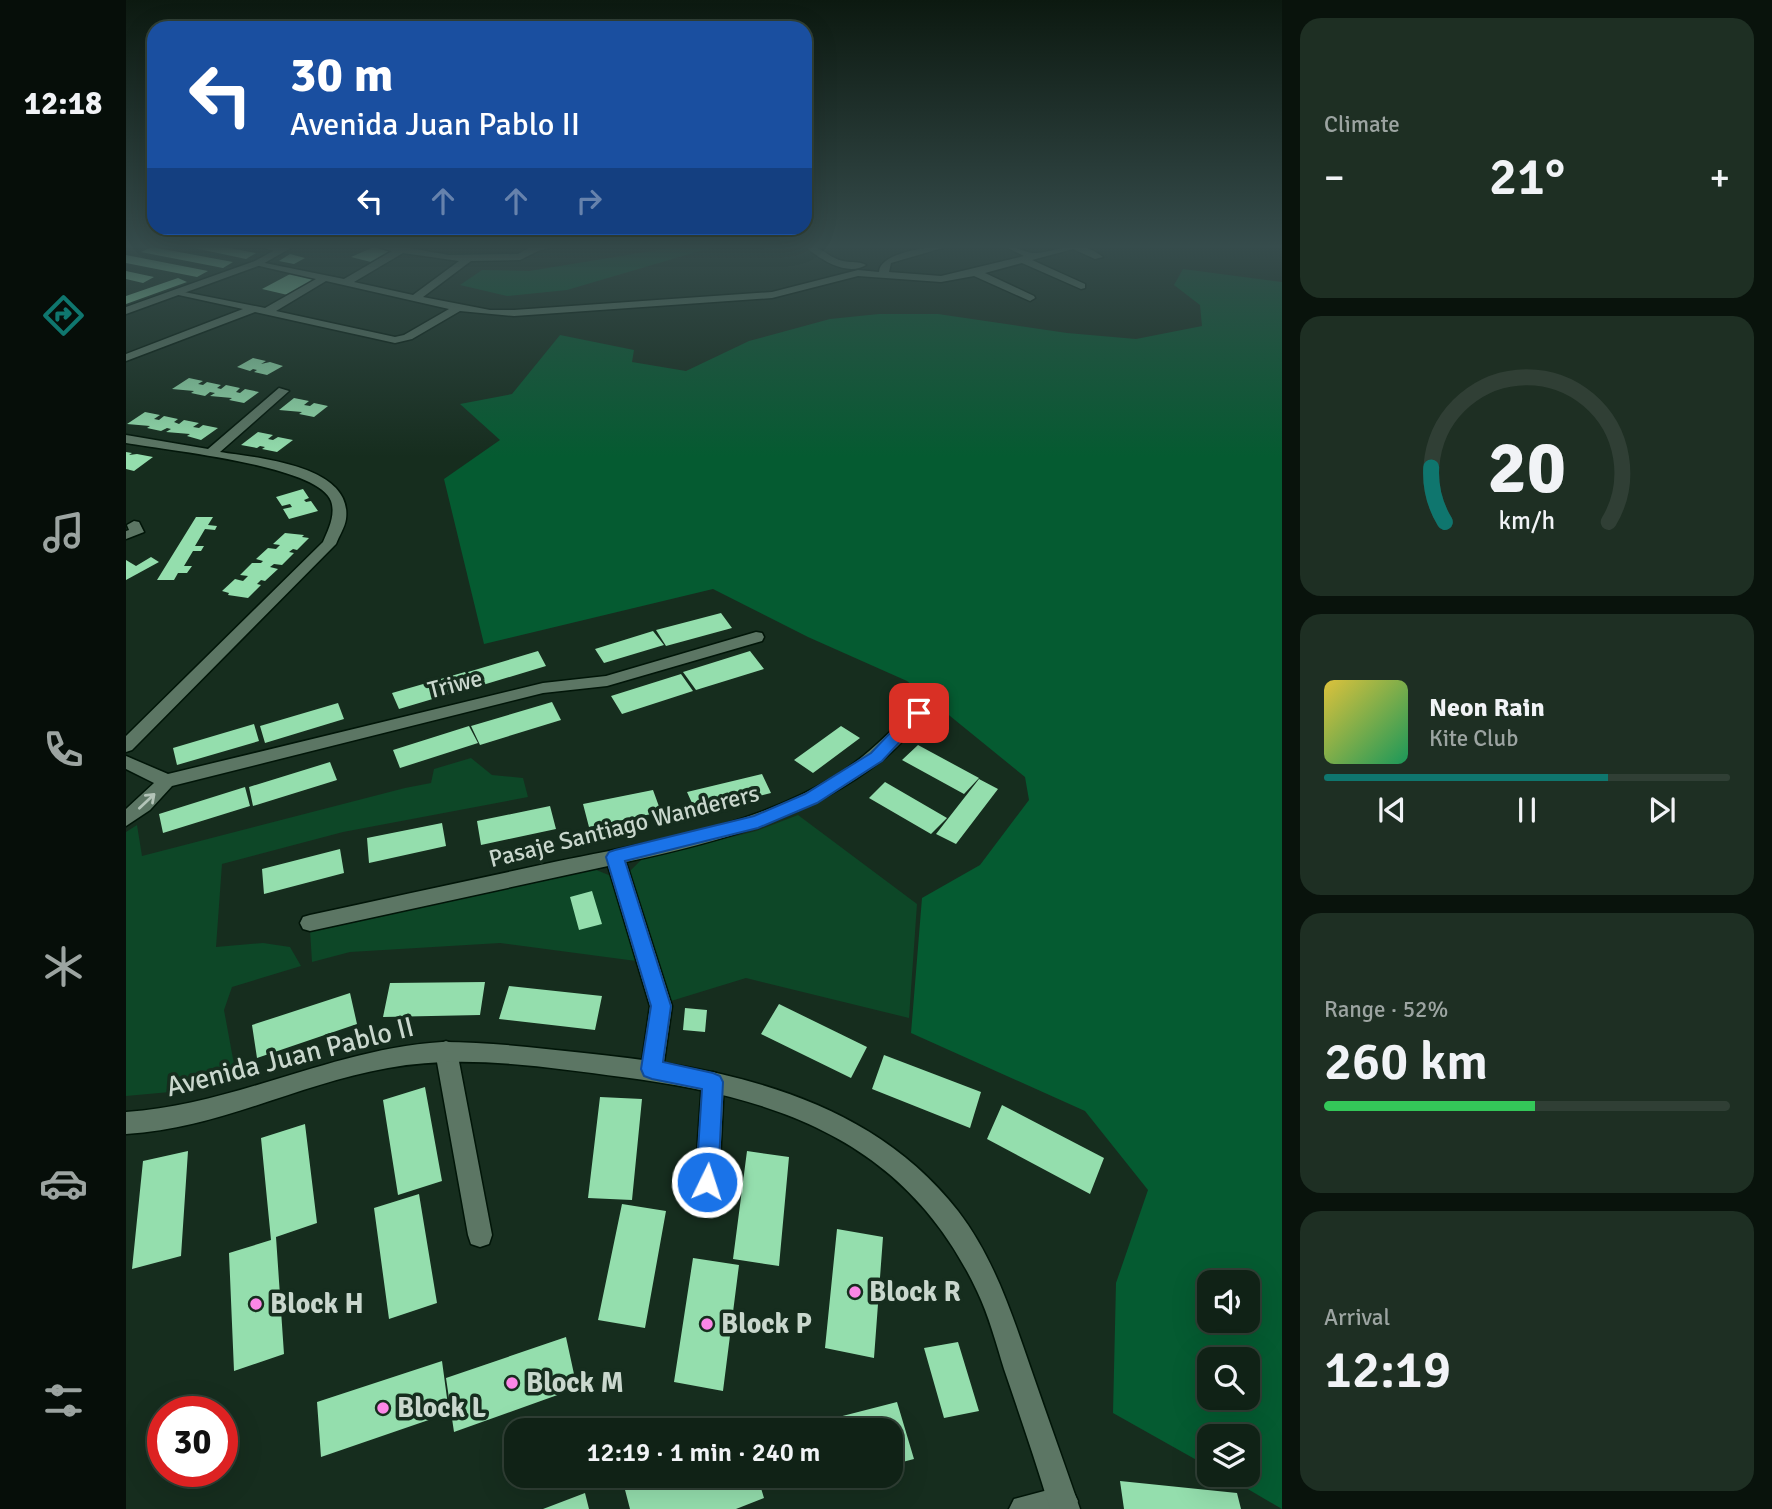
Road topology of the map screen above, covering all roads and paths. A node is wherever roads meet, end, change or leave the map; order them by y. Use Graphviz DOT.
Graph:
graph roads {
  1 [pos="234,316"];
  2 [pos="292,316"];
  3 [pos="442,316"];
  4 [pos="126,358"];
  5 [pos="284,391"];
  6 [pos="126,439"];
  7 [pos="209,454"];
  8 [pos="756,637"];
  9 [pos="919,713"];
  10 [pos="126,746"];
  11 [pos="126,762"];
  12 [pos="166,781"];
  13 [pos="126,819"];
  14 [pos="615,857"];
  15 [pos="310,923"];
  16 [pos="446,1051"];
  17 [pos="652,1069"];
  18 [pos="713,1082"];
  19 [pos="126,1123"];
  20 [pos="707,1182"];
  21 [pos="480,1235"];
  22 [pos="1064,1505"];
  23 [pos="1024,1509"];
  1 -- 4 [label="street"];
  2 -- 3 [label="street"];
  5 -- 7 [label="street"];
  6 -- 7 [label="street"];
  7 -- 10 [label="street"];
  8 -- 12 [label="street, Triwe"];
  9 -- 14 [label="street, Pasaje Santiago Wanderers"];
  11 -- 12 [label="street"];
  13 -- 12 [label="street, one-way"];
  14 -- 15 [label="street, Pasaje Santiago Wanderers"];
  14 -- 17 [label="street"];
  16 -- 17 [label="street, Avenida Juan Pablo II"];
  16 -- 19 [label="street, Avenida Juan Pablo II"];
  16 -- 21 [label="street"];
  17 -- 18 [label="street, Avenida Juan Pablo II"];
  18 -- 20 [label="street"];
  18 -- 22 [label="street, Avenida Juan Pablo II"];
  22 -- 23 [label="street"];
}
